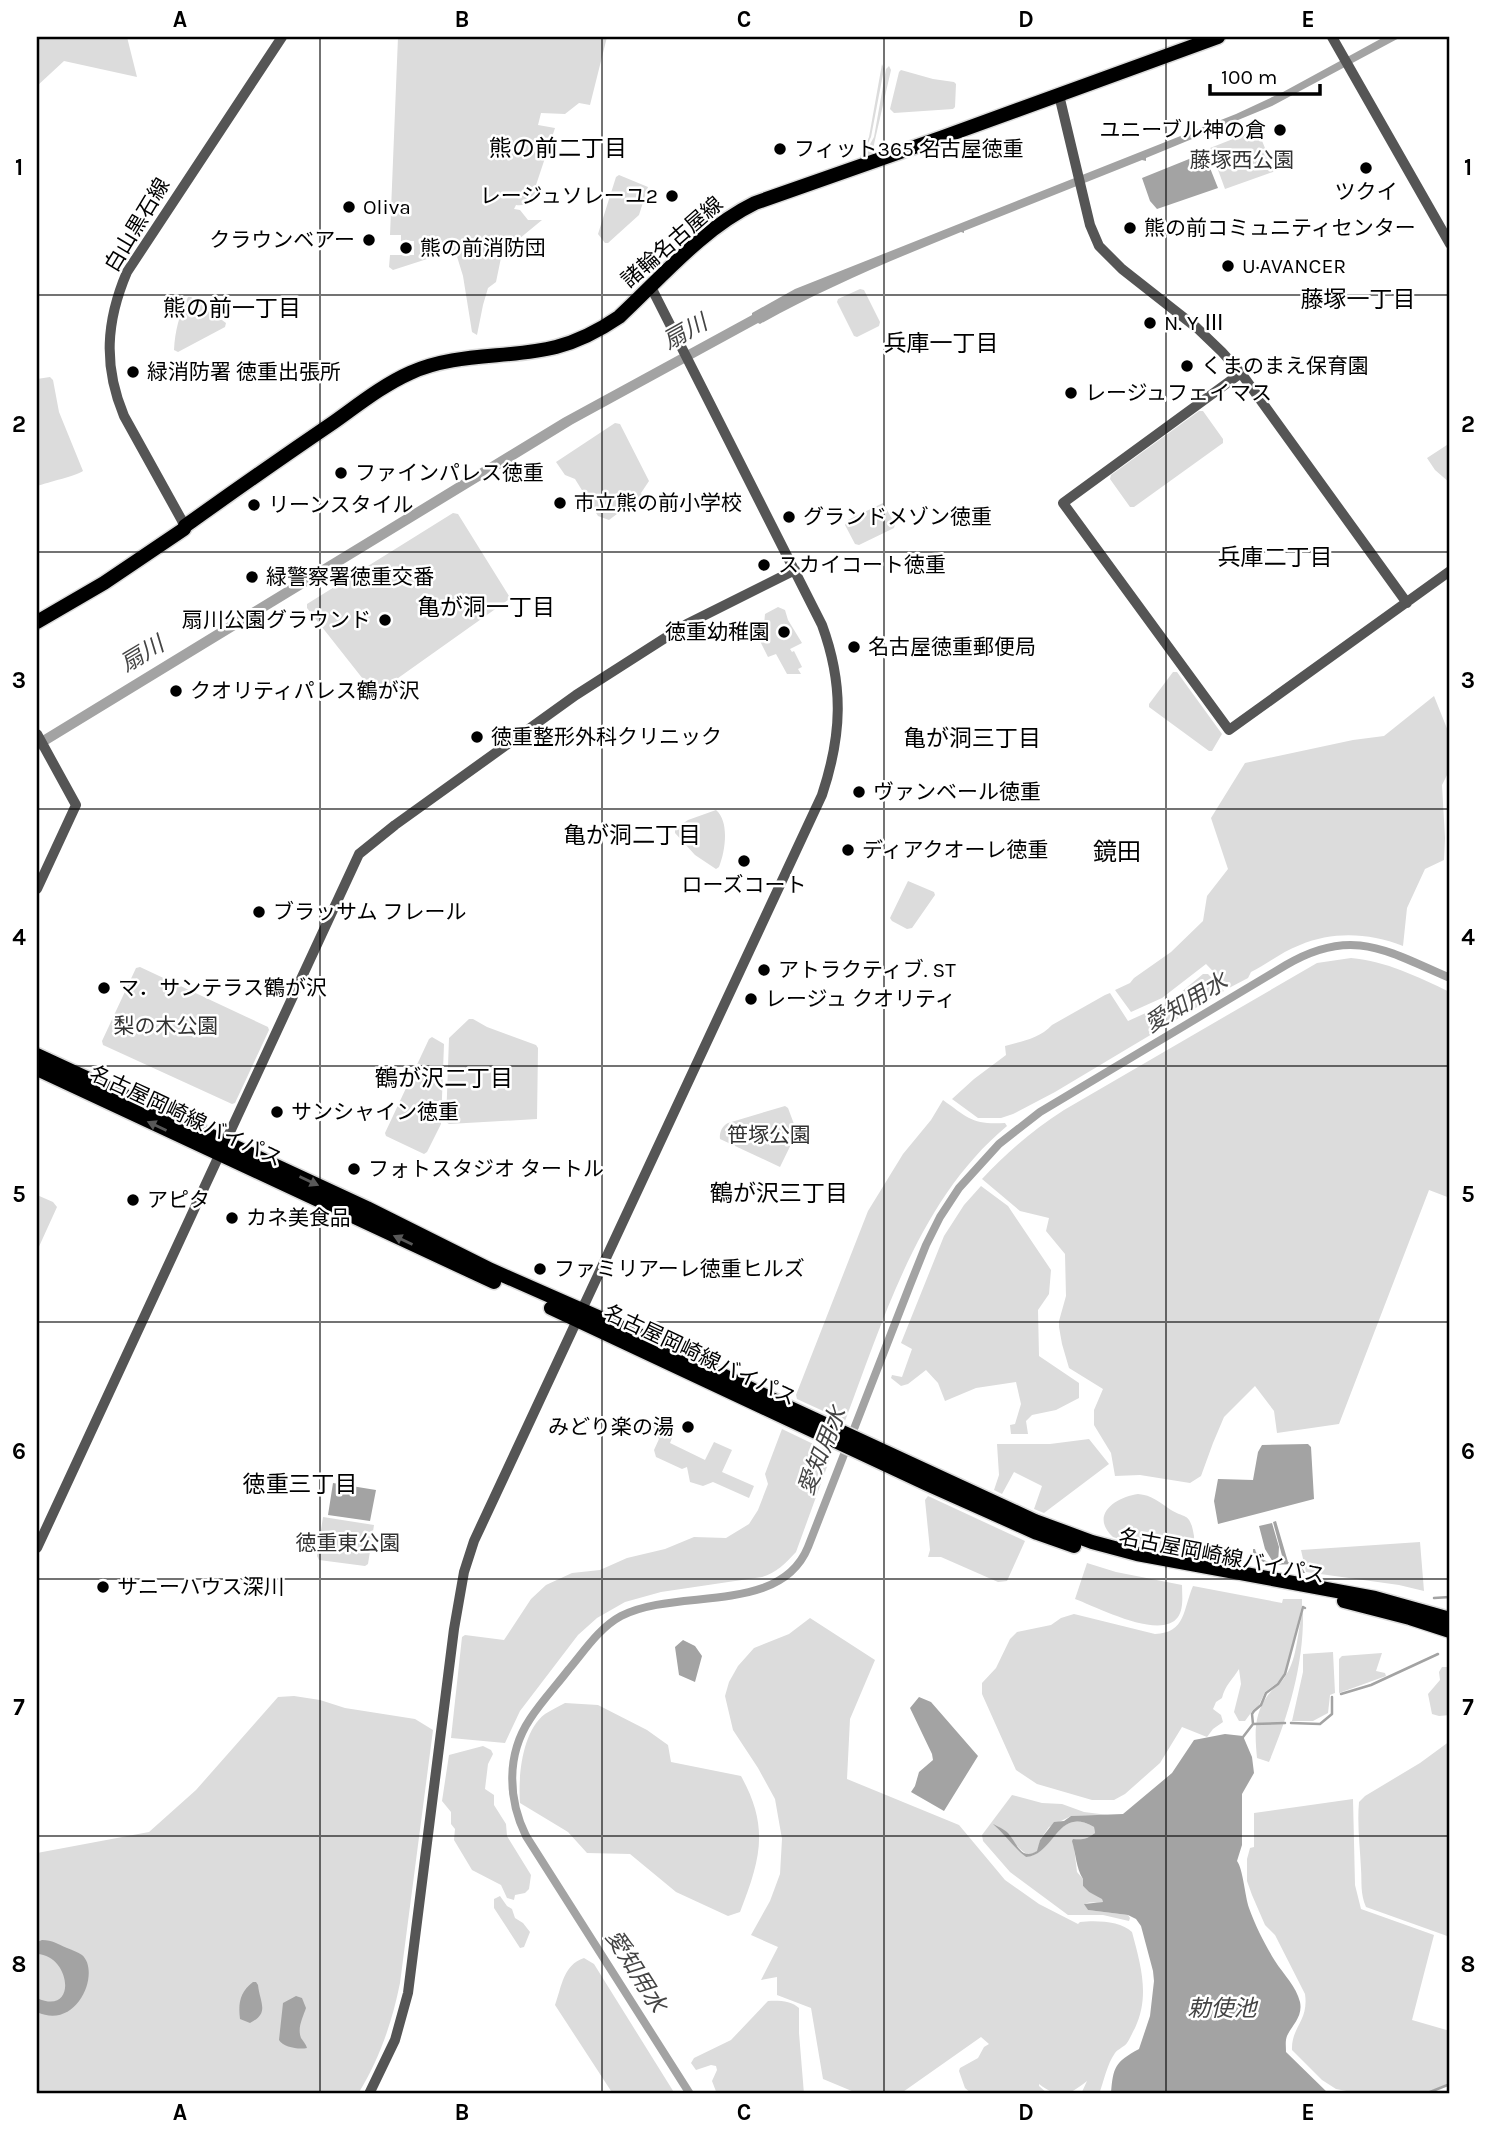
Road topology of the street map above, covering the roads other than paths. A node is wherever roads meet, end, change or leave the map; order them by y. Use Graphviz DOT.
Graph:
graph roads {
  1 [pos="282,37"];
  2 [pos="1218,37"];
  3 [pos="1332,37"];
  4 [pos="1059,94"];
  5 [pos="1450,244"];
  6 [pos="652,287"];
  7 [pos="1241,373"];
  8 [pos="185,526"];
  9 [pos="795,570"];
  10 [pos="1450,571"];
  11 [pos="1407,603"];
  12 [pos="37,614"];
  13 [pos="37,622"];
  14 [pos="37,735"];
  15 [pos="37,889"];
  16 [pos="37,1055"];
  17 [pos="37,1069"];
  18 [pos="221,1148"];
  19 [pos="578,1315"];
  20 [pos="848,1441"];
  21 [pos="37,1548"];
  22 [pos="1109,1552"];
  23 [pos="1450,1619"];
  24 [pos="1450,1631"];
  25 [pos="369,2094"];
  1 -- 8 [label="street, 白山黒石線"];
  2 -- 4 [label="main road, 諸輪名古屋線"];
  3 -- 5 [label="street"];
  4 -- 6 [label="main road, 諸輪名古屋線"];
  4 -- 7 [label="street"];
  6 -- 8 [label="main road, 諸輪名古屋線"];
  6 -- 9 [label="street"];
  7 -- 11 [label="street"];
  7 -- 11 [label="street"];
  8 -- 12 [label="main road, 諸輪名古屋線"];
  8 -- 13 [label="main road, 諸輪名古屋線"];
  9 -- 18 [label="street"];
  9 -- 19 [label="street"];
  10 -- 11 [label="street"];
  14 -- 15 [label="street"];
  16 -- 18 [label="main road, 名古屋岡崎線バイパス"];
  18 -- 17 [label="main road, 名古屋岡崎線バイパス, one-way"];
  18 -- 19 [label="main road, 名古屋岡崎線バイパス"];
  18 -- 21 [label="street"];
  19 -- 20 [label="main road, 名古屋岡崎線バイパス"];
  19 -- 20 [label="main road, 名古屋岡崎線バイパス"];
  19 -- 25 [label="street"];
  20 -- 22 [label="main road, 名古屋岡崎線バイパス"];
  22 -- 23 [label="main road, 名古屋岡崎線バイパス"];
  22 -- 24 [label="main road, 名古屋岡崎線バイパス"];
}
